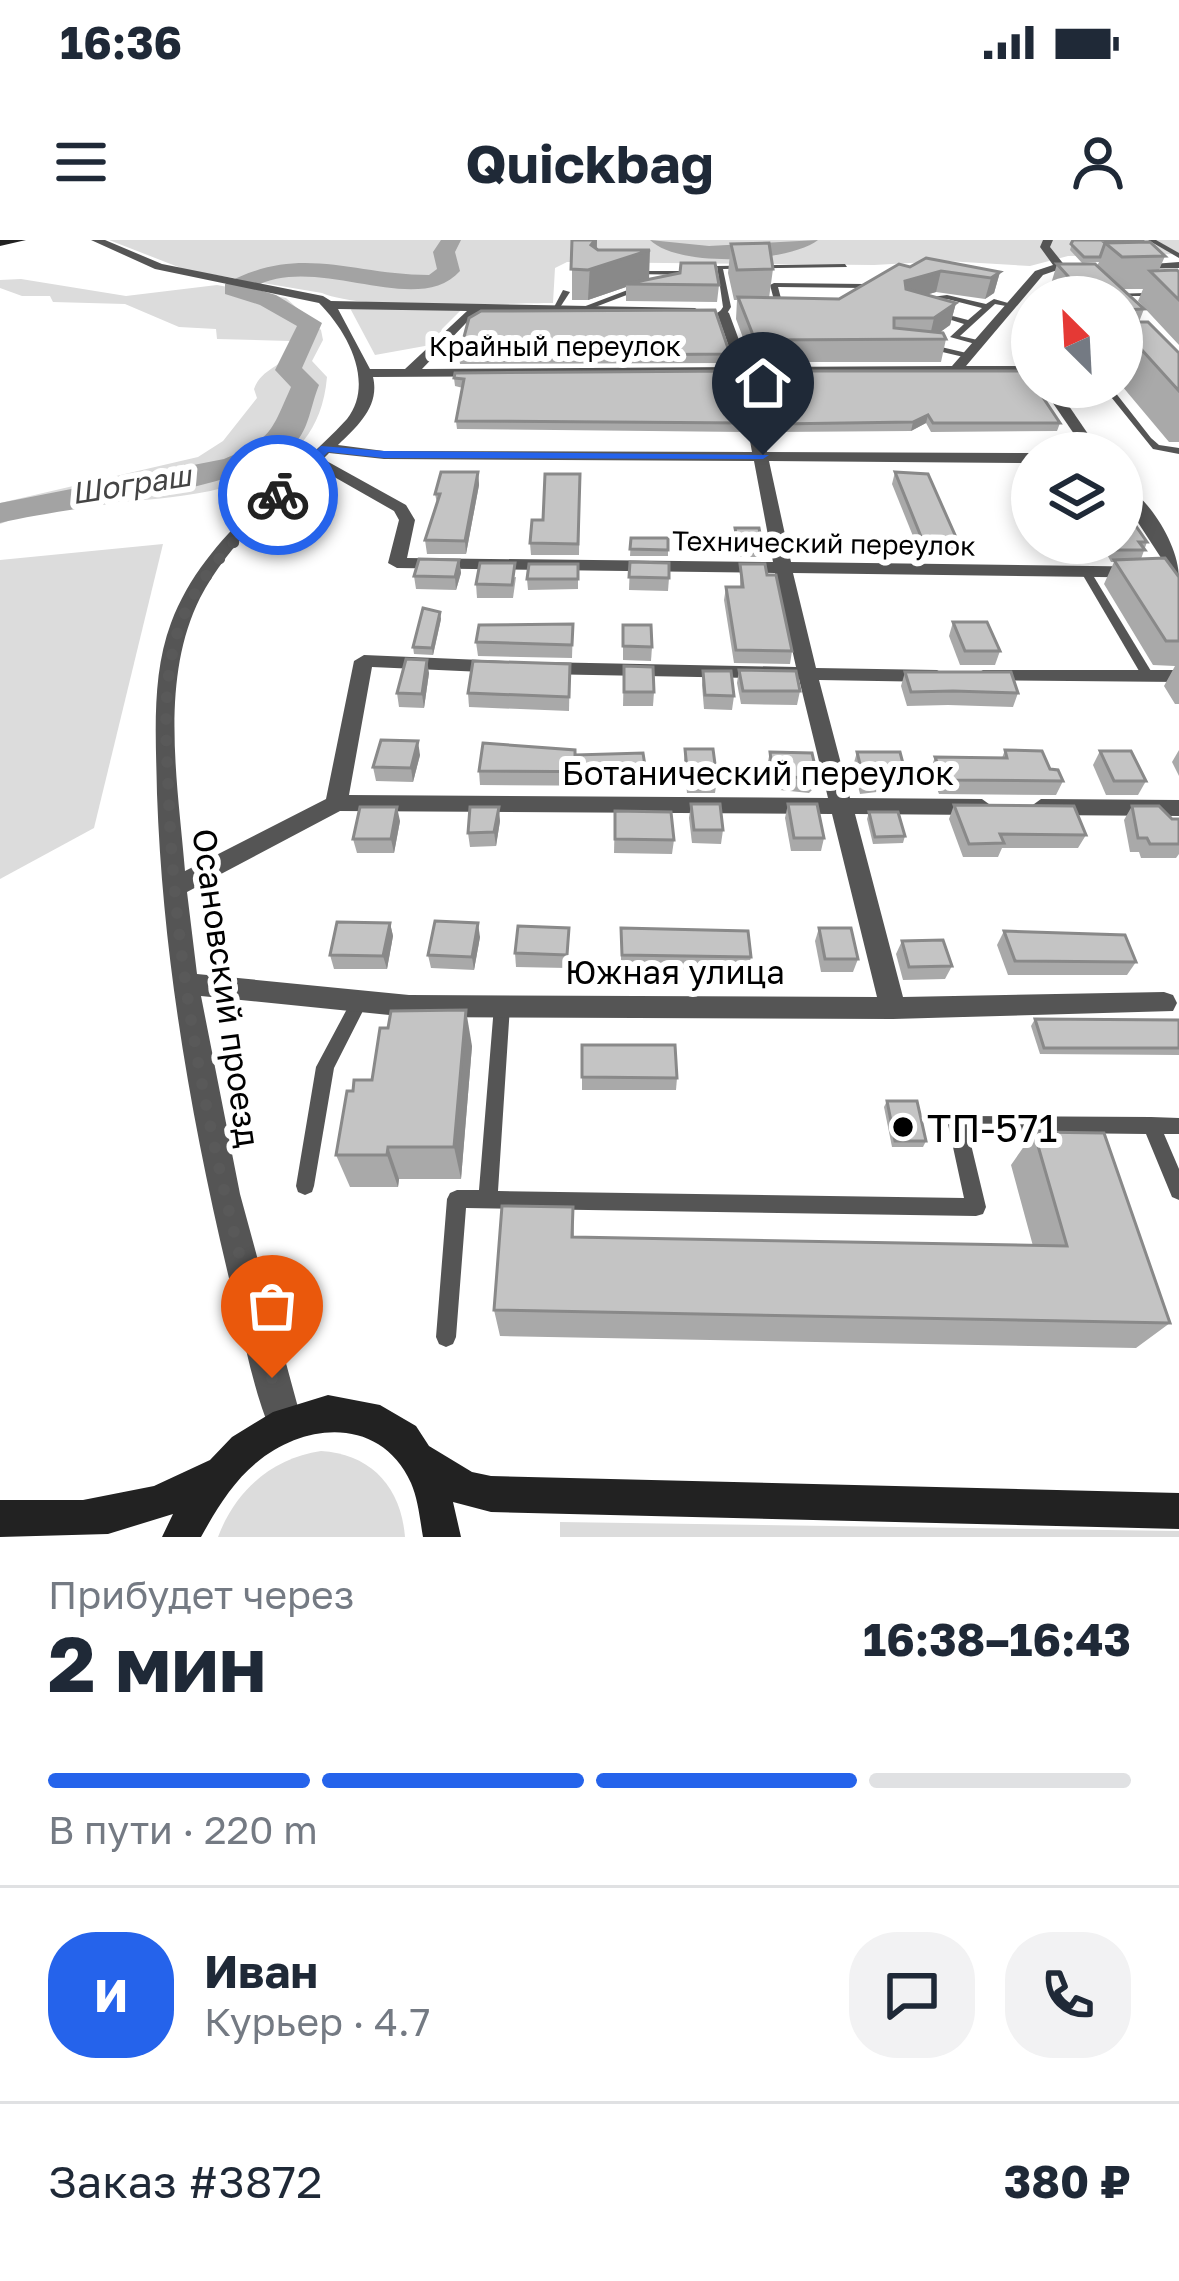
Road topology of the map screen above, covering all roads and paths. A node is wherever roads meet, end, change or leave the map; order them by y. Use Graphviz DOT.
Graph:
graph roads {
  1 [pos="21,240"];
  2 [pos="96,240"];
  3 [pos="1048,240"];
  4 [pos="1151,240"];
  5 [pos="0,243"];
  6 [pos="1179,256"];
  7 [pos="845,266"];
  8 [pos="1060,267"];
  9 [pos="1118,267"];
  10 [pos="1077,268"];
  11 [pos="1179,268"];
  12 [pos="619,273"];
  13 [pos="720,273"];
  14 [pos="1036,276"];
  15 [pos="705,283"];
  16 [pos="828,286"];
  17 [pos="864,286"];
  18 [pos="566,292"];
  19 [pos="1143,295"];
  20 [pos="1168,295"];
  21 [pos="1179,295"];
  22 [pos="832,296"];
  23 [pos="800,301"];
  24 [pos="330,304"];
  25 [pos="1179,304"];
  26 [pos="1011,305"];
  27 [pos="501,306"];
  28 [pos="769,306"];
  29 [pos="556,307"];
  30 [pos="587,307"];
  31 [pos="987,307"];
  32 [pos="725,310"];
  33 [pos="745,310"];
  34 [pos="790,312"];
  35 [pos="970,323"];
  36 [pos="912,345"];
  37 [pos="973,350"];
  38 [pos="743,369"];
  39 [pos="411,370"];
  40 [pos="956,370"];
  41 [pos="1011,370"];
  42 [pos="365,374"];
  43 [pos="1123,408"];
  44 [pos="1179,451"];
  45 [pos="319,454"];
  46 [pos="763,455"];
  47 [pos="1011,458"];
  48 [pos="1143,513"];
  49 [pos="782,571"];
  50 [pos="1086,572"];
  51 [pos="1179,572"];
  52 [pos="809,675"];
  53 [pos="1148,676"];
  54 [pos="1179,676"];
  55 [pos="336,803"];
  56 [pos="844,806"];
  57 [pos="1179,808"];
  58 [pos="173,888"];
  59 [pos="186,984"];
  60 [pos="362,999"];
  61 [pos="502,1006"];
  62 [pos="1171,1006"];
  63 [pos="892,1008"];
  64 [pos="1151,1125"];
  65 [pos="1179,1126"];
  66 [pos="304,1186"];
  67 [pos="1179,1191"];
  68 [pos="488,1199"];
  69 [pos="446,1337"];
  70 [pos="284,1422"];
  71 [pos="418,1460"];
  72 [pos="220,1470"];
  73 [pos="1179,1511"];
  74 [pos="0,1520"];
  75 [pos="181,1537"];
  76 [pos="442,1537"];
  1 -- 5 [label="main road"];
  2 -- 24 [label="street"];
  3 -- 8 [label="street"];
  4 -- 6 [label="lane"];
  7 -- 13 [label="lane"];
  8 -- 10 [label="lane"];
  8 -- 14 [label="street"];
  9 -- 11 [label="street"];
  12 -- 13 [label="lane"];
  13 -- 32 [label="lane"];
  15 -- 30 [label="lane"];
  16 -- 17 [label="lane"];
  16 -- 22 [label="lane"];
  16 -- 28 [label="lane"];
  18 -- 29 [label="lane"];
  19 -- 20 [label="lane"];
  20 -- 21 [label="lane"];
  20 -- 25 [label="lane"];
  23 -- 28 [label="lane"];
  24 -- 27 [label="street"];
  24 -- 42 [label="street"];
  26 -- 31 [label="lane"];
  26 -- 37 [label="street"];
  27 -- 29 [label="street"];
  27 -- 39 [label="street"];
  28 -- 34 [label="street"];
  29 -- 30 [label="street"];
  30 -- 32 [label="street"];
  31 -- 35 [label="lane"];
  31 -- 35 [label="lane"];
  32 -- 33 [label="street"];
  32 -- 38 [label="street"];
  35 -- 37 [label="lane"];
  36 -- 37 [label="lane"];
  37 -- 40 [label="street"];
  38 -- 39 [label="street, Крайный переулок"];
  38 -- 40 [label="street, Крайный переулок"];
  38 -- 46 [label="street"];
  39 -- 42 [label="street, Крайный переулок"];
  40 -- 41 [label="street, Крайный переулок"];
  42 -- 45 [label="street, Осановский проезд"];
  43 -- 44 [label="lane"];
  45 -- 46 [label="street"];
  45 -- 49 [label="street, Технический переулок"];
  45 -- 58 [label="street, Осановский проезд"];
  46 -- 47 [label="street"];
  46 -- 49 [label="street"];
  48 -- 51 [label="street"];
  49 -- 50 [label="street, Технический переулок"];
  49 -- 52 [label="street"];
  50 -- 51 [label="street, Технический переулок"];
  50 -- 53 [label="lane"];
  52 -- 53 [label="street"];
  52 -- 55 [label="street"];
  52 -- 56 [label="street"];
  53 -- 54 [label="street"];
  55 -- 56 [label="street, Ботанический переулок"];
  55 -- 58 [label="street"];
  56 -- 57 [label="street, Ботанический переулок"];
  56 -- 63 [label="street"];
  58 -- 59 [label="street, Осановский проезд"];
  59 -- 60 [label="street, Южная улица"];
  59 -- 70 [label="street, Осановский проезд"];
  60 -- 61 [label="street, Южная улица"];
  60 -- 66 [label="lane"];
  61 -- 63 [label="street, Южная улица"];
  61 -- 68 [label="lane"];
  62 -- 63 [label="street, Южная улица"];
  64 -- 65 [label="lane"];
  64 -- 67 [label="lane"];
  64 -- 68 [label="lane"];
  68 -- 69 [label="lane"];
  70 -- 71 [label="main road"];
  70 -- 72 [label="main road"];
  71 -- 73 [label="main road"];
  71 -- 76 [label="main road"];
  72 -- 74 [label="main road"];
  72 -- 75 [label="main road"];
}
